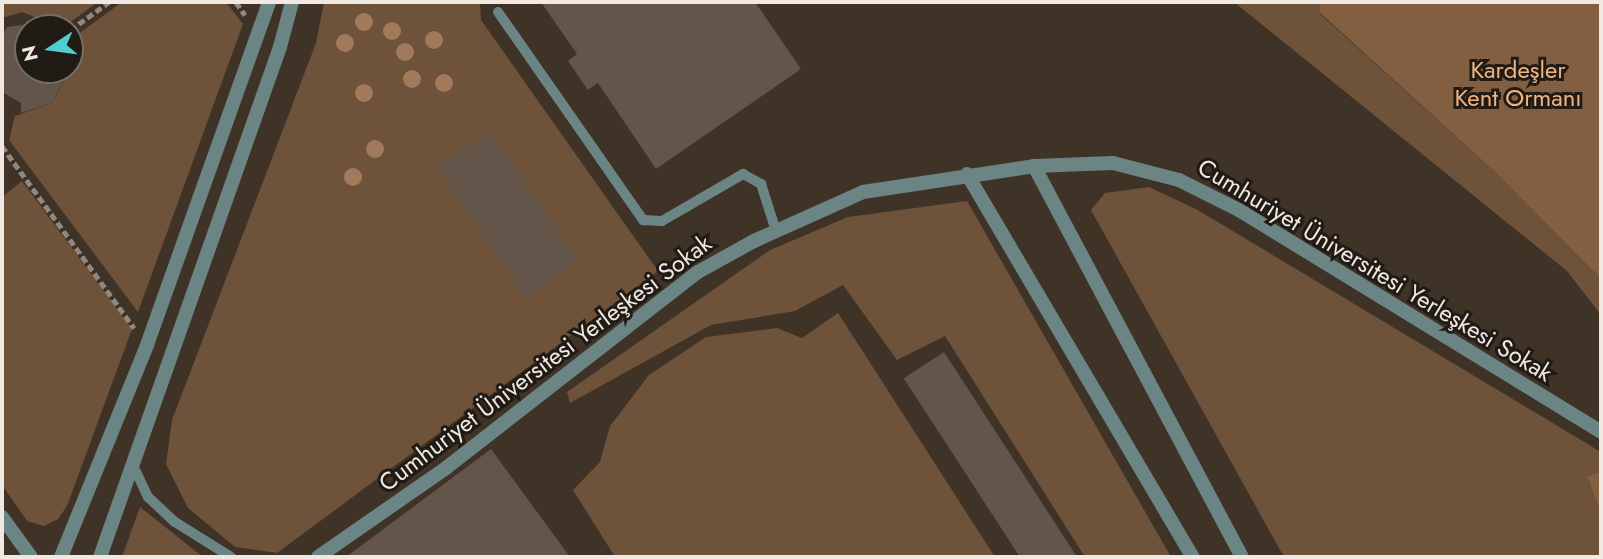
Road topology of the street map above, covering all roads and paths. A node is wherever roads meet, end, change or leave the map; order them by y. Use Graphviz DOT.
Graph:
graph roads {
  1 [pos="109,2"];
  2 [pos="270,2"];
  3 [pos="292,2"];
  4 [pos="498,12"];
  5 [pos="84,20"];
  6 [pos="2,146"];
  7 [pos="1034,166"];
  8 [pos="967,174"];
  9 [pos="776,231"];
  10 [pos="147,345"];
  11 [pos="1601,432"];
  12 [pos="132,461"];
  13 [pos="2,517"];
  14 [pos="31,557"];
  15 [pos="61,557"];
  16 [pos="100,557"];
  17 [pos="231,557"];
  18 [pos="318,557"];
  19 [pos="1193,557"];
  20 [pos="1242,557"];
  1 -- 5 [label="path"];
  2 -- 10 [label="street"];
  3 -- 12 [label="street"];
  4 -- 9 [label="lane"];
  6 -- 10 [label="path"];
  7 -- 8 [label="street, Cumhuriyet Üniversitesi Yerleşkesi Sokak"];
  7 -- 11 [label="street, Cumhuriyet Üniversitesi Yerleşkesi Sokak"];
  7 -- 20 [label="street"];
  8 -- 9 [label="street, Cumhuriyet Üniversitesi Yerleşkesi Sokak"];
  8 -- 19 [label="street"];
  9 -- 18 [label="street, Cumhuriyet Üniversitesi Yerleşkesi Sokak"];
  10 -- 15 [label="street"];
  12 -- 16 [label="street"];
  12 -- 17 [label="lane"];
  13 -- 14 [label="street"];
}
